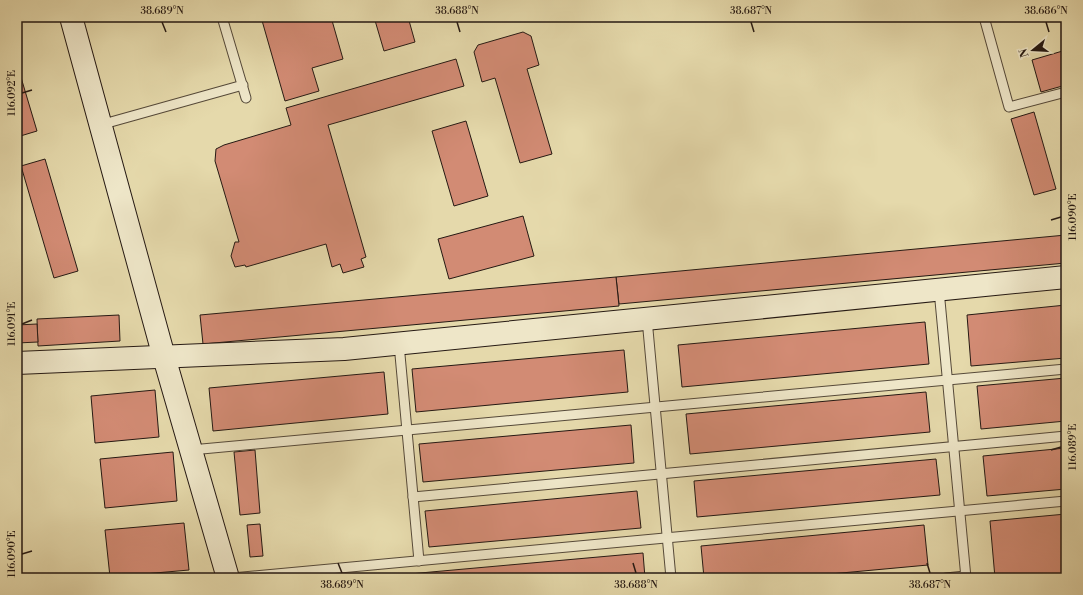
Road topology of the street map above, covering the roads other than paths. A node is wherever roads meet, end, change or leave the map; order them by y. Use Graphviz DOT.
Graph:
graph roads {
  1 [pos="71,17"];
  2 [pos="222,17"];
  3 [pos="984,17"];
  4 [pos="242,85"];
  5 [pos="1066,92"];
  6 [pos="246,98"];
  7 [pos="100,125"];
  8 [pos="1066,277"];
  9 [pos="938,290"];
  10 [pos="647,319"];
  11 [pos="399,344"];
  12 [pos="164,357"];
  13 [pos="17,363"];
  14 [pos="1066,369"];
  15 [pos="947,380"];
  16 [pos="655,407"];
  17 [pos="407,430"];
  18 [pos="1066,436"];
  19 [pos="953,447"];
  20 [pos="191,450"];
  21 [pos="661,474"];
  22 [pos="413,497"];
  23 [pos="1066,501"];
  24 [pos="959,511"];
  25 [pos="667,538"];
  26 [pos="419,561"];
  27 [pos="966,577"];
  28 [pos="228,578"];
  29 [pos="232,578"];
  30 [pos="671,578"];
  31 [pos="946,578"];
  1 -- 7 [label="street"];
  2 -- 4 [label="lane"];
  3 -- 5 [label="lane"];
  4 -- 6 [label="lane"];
  4 -- 7 [label="lane"];
  7 -- 12 [label="street"];
  8 -- 9 [label="street"];
  9 -- 10 [label="street"];
  9 -- 15 [label="lane"];
  10 -- 11 [label="street"];
  10 -- 16 [label="lane"];
  11 -- 12 [label="street"];
  11 -- 17 [label="lane"];
  12 -- 13 [label="street"];
  12 -- 20 [label="street"];
  14 -- 15 [label="lane"];
  15 -- 16 [label="lane"];
  15 -- 19 [label="lane"];
  16 -- 17 [label="lane"];
  16 -- 21 [label="lane"];
  17 -- 20 [label="lane"];
  17 -- 22 [label="lane"];
  18 -- 19 [label="lane"];
  19 -- 21 [label="lane"];
  19 -- 24 [label="lane"];
  20 -- 28 [label="street"];
  21 -- 22 [label="lane"];
  21 -- 25 [label="lane"];
  22 -- 26 [label="lane"];
  23 -- 24 [label="lane"];
  24 -- 25 [label="lane"];
  24 -- 27 [label="lane"];
  25 -- 26 [label="lane"];
  25 -- 30 [label="lane"];
  26 -- 29 [label="lane"];
  27 -- 31 [label="lane"];
}
